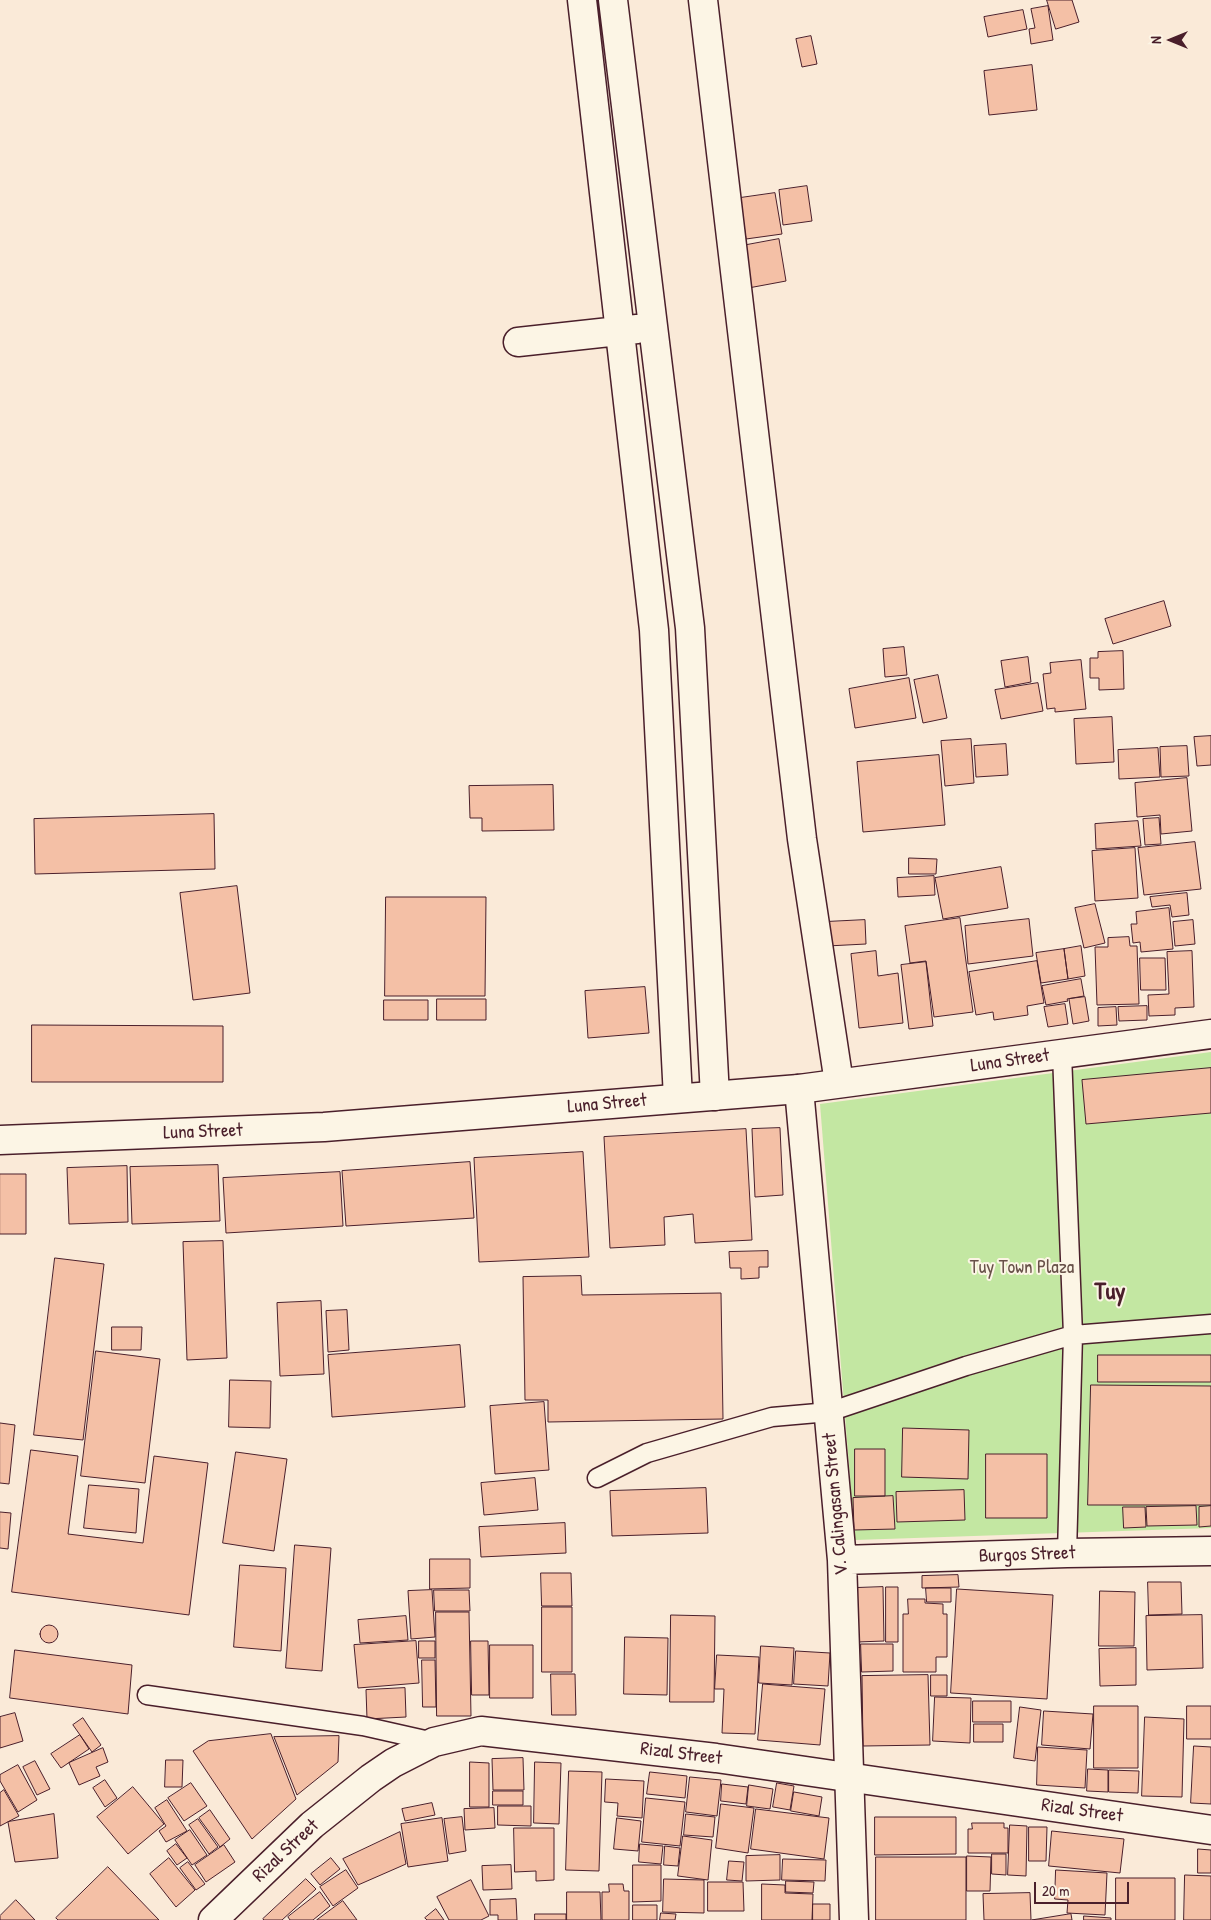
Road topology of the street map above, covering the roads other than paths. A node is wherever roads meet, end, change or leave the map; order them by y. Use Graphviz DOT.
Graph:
graph roads {
  1 [pos="582,0"];
  2 [pos="613,0"];
  3 [pos="703,0"];
  4 [pos="653,327"];
  5 [pos="620,331"];
  6 [pos="518,342"];
  7 [pos="1211,1034"];
  8 [pos="1062,1054"];
  9 [pos="839,1083"];
  10 [pos="799,1088"];
  11 [pos="715,1096"];
  12 [pos="678,1098"];
  13 [pos="0,1140"];
  14 [pos="1211,1324"];
  15 [pos="1073,1335"];
  16 [pos="829,1412"];
  17 [pos="597,1478"];
  18 [pos="1211,1551"];
  19 [pos="1068,1553"];
  20 [pos="842,1560"];
  21 [pos="146,1695"];
  22 [pos="434,1742"];
  23 [pos="850,1777"];
  24 [pos="1211,1830"];
  25 [pos="213,1920"];
  26 [pos="854,1920"];
  1 -- 5 [label="street"];
  2 -- 4 [label="street"];
  3 -- 9 [label="street"];
  4 -- 5 [label="street"];
  4 -- 11 [label="street"];
  5 -- 6 [label="street"];
  5 -- 12 [label="street"];
  7 -- 8 [label="street, Luna Street"];
  8 -- 9 [label="street, Luna Street"];
  8 -- 15 [label="lane"];
  9 -- 10 [label="street, Luna Street"];
  10 -- 11 [label="street, Luna Street"];
  10 -- 16 [label="street, V. Calingasan Street"];
  11 -- 12 [label="street, Luna Street"];
  12 -- 13 [label="street, Luna Street"];
  14 -- 15 [label="lane"];
  15 -- 16 [label="lane"];
  15 -- 19 [label="lane"];
  16 -- 17 [label="lane"];
  16 -- 20 [label="street, V. Calingasan Street"];
  18 -- 19 [label="street, Burgos Street"];
  19 -- 20 [label="street, Burgos Street"];
  20 -- 23 [label="street, V. Calingasan Street"];
  21 -- 22 [label="lane"];
  22 -- 23 [label="street, Rizal Street"];
  22 -- 25 [label="street, Rizal Street"];
  23 -- 24 [label="street, Rizal Street"];
  23 -- 26 [label="street, V. Calingasan Street"];
}
